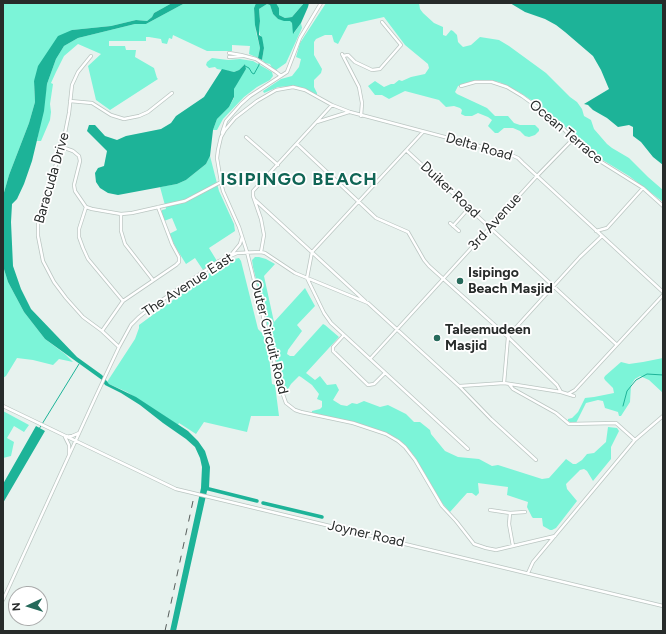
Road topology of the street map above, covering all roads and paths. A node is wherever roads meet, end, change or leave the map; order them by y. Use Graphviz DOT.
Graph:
graph roads {
  1 [pos="321,3"];
  2 [pos="382,22"];
  3 [pos="229,53"];
  4 [pos="91,56"];
  5 [pos="242,56"];
  6 [pos="229,57"];
  7 [pos="281,76"];
  8 [pos="461,86"];
  9 [pos="172,93"];
  10 [pos="70,100"];
  11 [pos="332,105"];
  12 [pos="350,112"];
  13 [pos="361,116"];
  14 [pos="317,122"];
  15 [pos="423,132"];
  16 [pos="221,137"];
  17 [pos="246,137"];
  18 [pos="573,139"];
  19 [pos="297,144"];
  20 [pos="62,146"];
  21 [pos="407,151"];
  22 [pos="278,165"];
  23 [pos="537,176"];
  24 [pos="221,182"];
  25 [pos="643,188"];
  26 [pos="253,199"];
  27 [pos="358,201"];
  28 [pos="663,206"];
  29 [pos="86,207"];
  30 [pos="158,207"];
  31 [pos="469,208"];
  32 [pos="121,214"];
  33 [pos="450,223"];
  34 [pos="453,226"];
  35 [pos="490,227"];
  36 [pos="459,231"];
  37 [pos="596,231"];
  38 [pos="602,236"];
  39 [pos="242,237"];
  40 [pos="247,252"];
  41 [pos="261,252"];
  42 [pos="312,252"];
  43 [pos="231,255"];
  44 [pos="307,278"];
  45 [pos="444,278"];
  46 [pos="153,280"];
  47 [pos="554,286"];
  48 [pos="663,292"];
  49 [pos="663,295"];
  50 [pos="123,301"];
  51 [pos="368,303"];
  52 [pos="397,330"];
  53 [pos="102,331"];
  54 [pos="343,336"];
  55 [pos="508,337"];
  56 [pos="616,344"];
  57 [pos="119,347"];
  58 [pos="370,359"];
  59 [pos="385,373"];
  60 [pos="504,383"];
  61 [pos="509,384"];
  62 [pos="459,386"];
  63 [pos="561,392"];
  64 [pos="568,394"];
  65 [pos="574,396"];
  66 [pos="3,406"];
  67 [pos="663,416"];
  68 [pos="80,433"];
  69 [pos="65,437"];
  70 [pos="635,440"];
  71 [pos="76,442"];
  72 [pos="468,449"];
  73 [pos="69,456"];
  74 [pos="536,460"];
  75 [pos="490,510"];
  76 [pos="525,512"];
  77 [pos="510,513"];
  78 [pos="555,536"];
  79 [pos="513,546"];
  80 [pos="528,573"];
  81 [pos="3,600"];
  82 [pos="663,606"];
  1 -- 7 [label="street"];
  2 -- 13 [label="street"];
  3 -- 5 [label="street"];
  4 -- 10 [label="street, Baracuda Drive"];
  5 -- 6 [label="street"];
  5 -- 7 [label="street"];
  7 -- 16 [label="street, Outer Circuit Road"];
  8 -- 18 [label="street, Ocean Terrace"];
  9 -- 10 [label="street"];
  10 -- 20 [label="street, Baracuda Drive"];
  11 -- 12 [label="street, Delta Road"];
  11 -- 14 [label="street"];
  11 -- 16 [label="street, Delta Road"];
  12 -- 13 [label="street, Delta Road"];
  12 -- 14 [label="street"];
  13 -- 15 [label="street, Delta Road"];
  14 -- 19 [label="street"];
  15 -- 21 [label="street"];
  15 -- 23 [label="street, Delta Road"];
  16 -- 24 [label="street, Outer Circuit Road"];
  17 -- 22 [label="street"];
  18 -- 23 [label="street, 3rd Avenue"];
  18 -- 25 [label="street, Ocean Terrace"];
  19 -- 22 [label="street"];
  19 -- 27 [label="street"];
  20 -- 29 [label="street"];
  20 -- 53 [label="street, Baracuda Drive"];
  21 -- 27 [label="street"];
  21 -- 31 [label="street, Duiker Road"];
  22 -- 26 [label="street"];
  23 -- 35 [label="street, 3rd Avenue"];
  23 -- 37 [label="street, Delta Road"];
  24 -- 30 [label="street"];
  24 -- 39 [label="street, Outer Circuit Road"];
  25 -- 28 [label="street, Ocean Terrace"];
  25 -- 37 [label="street"];
  26 -- 41 [label="street"];
  26 -- 42 [label="street"];
  27 -- 42 [label="street"];
  27 -- 45 [label="street"];
  29 -- 32 [label="street"];
  29 -- 50 [label="street"];
  30 -- 32 [label="street"];
  30 -- 46 [label="street"];
  31 -- 34 [label="street"];
  31 -- 35 [label="street, Duiker Road"];
  32 -- 46 [label="street"];
  33 -- 34 [label="street"];
  34 -- 36 [label="street"];
  35 -- 45 [label="street, 3rd Avenue"];
  35 -- 47 [label="street, Duiker Road"];
  37 -- 38 [label="street, Delta Road"];
  38 -- 47 [label="street"];
  38 -- 48 [label="street, Delta Road"];
  39 -- 40 [label="street, Outer Circuit Road"];
  39 -- 43 [label="street"];
  40 -- 41 [label="street, The Avenue East"];
  40 -- 43 [label="street, The Avenue East"];
  40 -- 79 [label="street, Outer Circuit Road"];
  41 -- 44 [label="street"];
  42 -- 44 [label="street"];
  42 -- 51 [label="street"];
  43 -- 57 [label="street, The Avenue East"];
  44 -- 51 [label="street"];
  44 -- 54 [label="street"];
  45 -- 52 [label="street, 3rd Avenue"];
  45 -- 55 [label="street"];
  46 -- 50 [label="street"];
  47 -- 55 [label="street"];
  47 -- 56 [label="street, Duiker Road"];
  49 -- 56 [label="street"];
  50 -- 53 [label="street"];
  51 -- 52 [label="street"];
  52 -- 58 [label="street, 3rd Avenue"];
  52 -- 62 [label="street"];
  53 -- 57 [label="street, Baracuda Drive"];
  54 -- 58 [label="street"];
  54 -- 59 [label="street"];
  55 -- 60 [label="street"];
  55 -- 63 [label="street"];
  56 -- 64 [label="street"];
  57 -- 68 [label="street, The Avenue East"];
  58 -- 59 [label="street"];
  59 -- 72 [label="street"];
  60 -- 61 [label="street"];
  60 -- 62 [label="street"];
  61 -- 63 [label="street"];
  61 -- 70 [label="street"];
  62 -- 74 [label="street"];
  63 -- 64 [label="street"];
  64 -- 65 [label="street"];
  66 -- 69 [label="street, Joyner Road"];
  67 -- 70 [label="street"];
  68 -- 69 [label="street"];
  68 -- 71 [label="street, The Avenue East"];
  69 -- 71 [label="street, Joyner Road"];
  69 -- 73 [label="street"];
  70 -- 78 [label="street"];
  71 -- 73 [label="street, The Avenue East"];
  71 -- 80 [label="street, Joyner Road"];
  73 -- 81 [label="street, The Avenue East"];
  75 -- 77 [label="street"];
  76 -- 77 [label="street"];
  77 -- 79 [label="street"];
  78 -- 79 [label="street, Outer Circuit Road"];
  78 -- 80 [label="street"];
  80 -- 82 [label="street, Joyner Road"];
}
